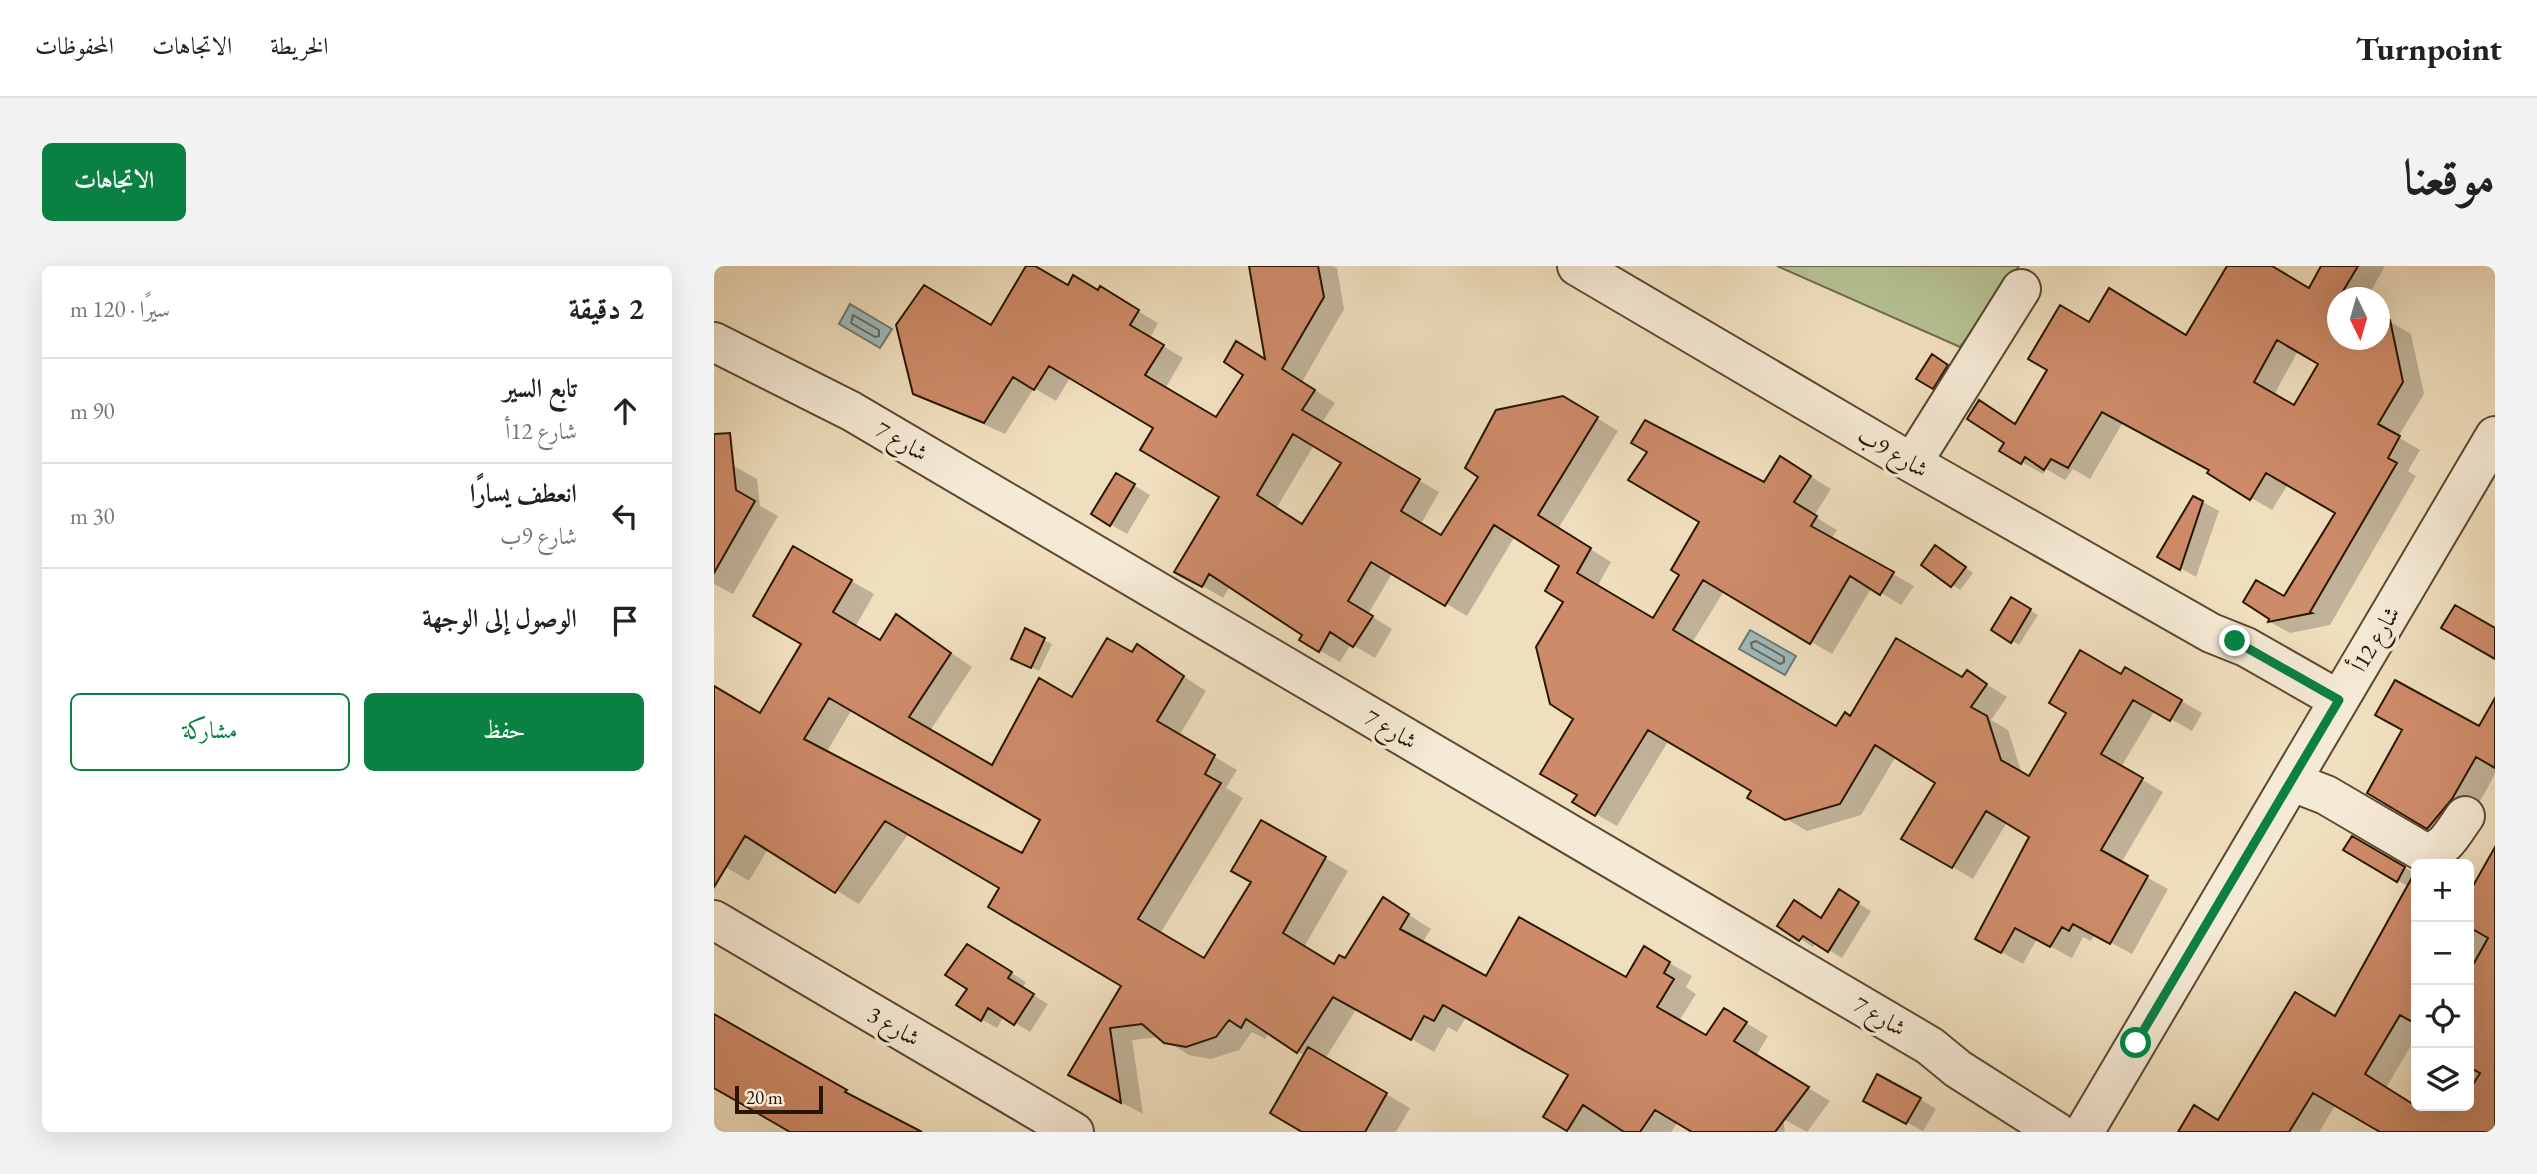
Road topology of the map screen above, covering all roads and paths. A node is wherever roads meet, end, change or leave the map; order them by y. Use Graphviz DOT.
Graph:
graph roads {
  1 [pos="1577,266"];
  2 [pos="2021,289"];
  3 [pos="714,314"];
  4 [pos="714,342"];
  5 [pos="851,411"];
  6 [pos="2495,436"];
  7 [pos="1912,463"];
  8 [pos="2333,710"];
  9 [pos="2295,775"];
  10 [pos="2465,816"];
  11 [pos="714,920"];
  12 [pos="2077,1129"];
  13 [pos="1074,1132"];
  1 -- 7 [label="street, شارع 9ب"];
  2 -- 7 [label="street"];
  3 -- 5 [label="street, شارع 7"];
  4 -- 5 [label="street, شارع 7"];
  5 -- 12 [label="street, شارع 7"];
  6 -- 8 [label="street, شارع 12أ"];
  7 -- 8 [label="street, شارع 9ب"];
  8 -- 9 [label="street, شارع 12أ"];
  9 -- 10 [label="street"];
  9 -- 12 [label="street, شارع 12أ"];
  11 -- 13 [label="street, شارع 3"];
}
